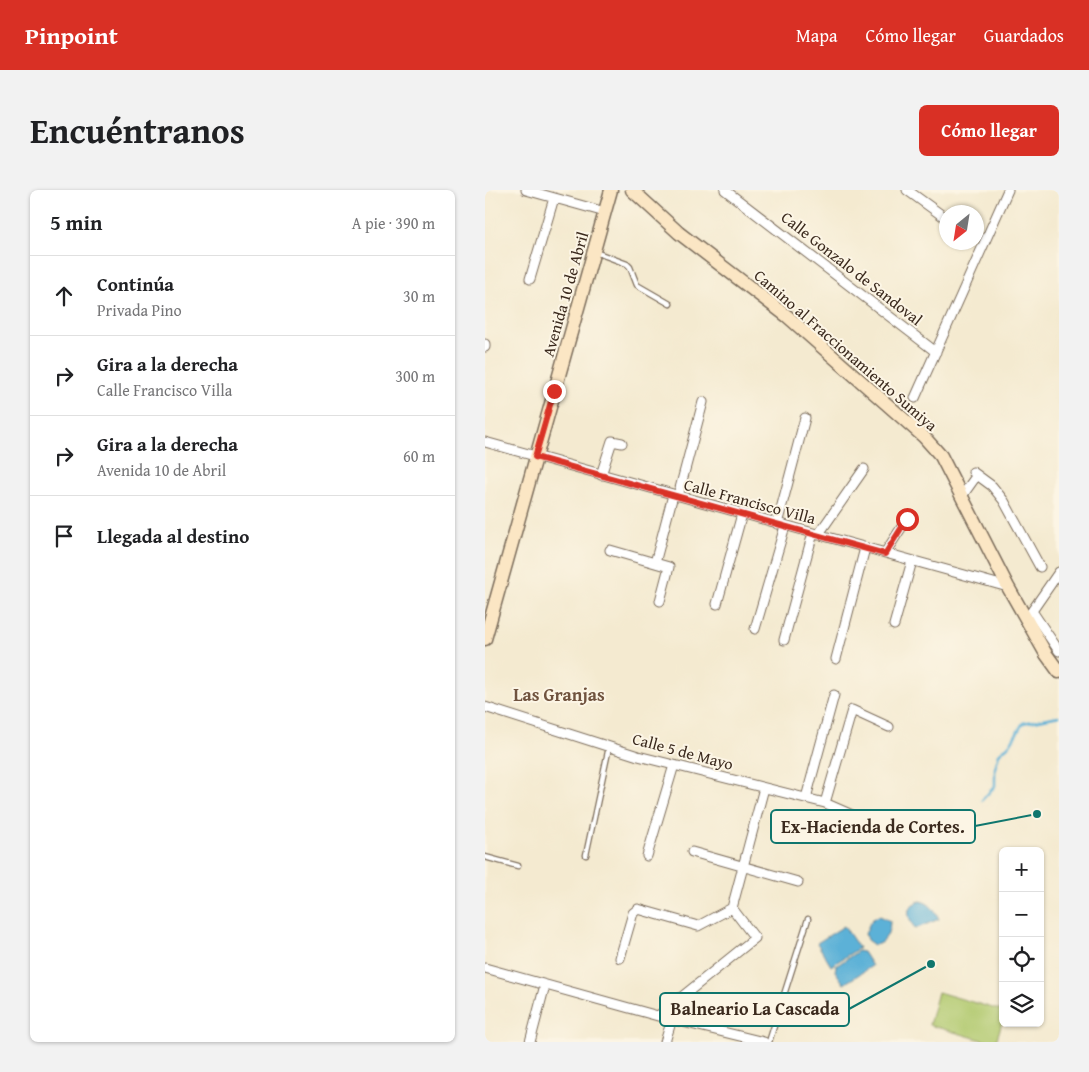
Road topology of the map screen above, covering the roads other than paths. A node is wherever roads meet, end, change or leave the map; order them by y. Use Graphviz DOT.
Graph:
graph roads {
  1 [pos="526,190"];
  2 [pos="611,190"];
  3 [pos="631,190"];
  4 [pos="725,190"];
  5 [pos="907,190"];
  6 [pos="1008,190"];
  7 [pos="554,198"];
  8 [pos="605,212"];
  9 [pos="939,213"];
  10 [pos="984,235"];
  11 [pos="977,250"];
  12 [pos="594,252"];
  13 [pos="530,279"];
  14 [pos="670,304"];
  15 [pos="936,352"];
  16 [pos="915,398"];
  17 [pos="703,402"];
  18 [pos="805,418"];
  19 [pos="485,442"];
  20 [pos="622,443"];
  21 [pos="535,457"];
  22 [pos="864,469"];
  23 [pos="601,475"];
  24 [pos="675,496"];
  25 [pos="962,496"];
  26 [pos="742,514"];
  27 [pos="907,519"];
  28 [pos="781,525"];
  29 [pos="815,534"];
  30 [pos="865,548"];
  31 [pos="610,550"];
  32 [pos="885,554"];
  33 [pos="912,561"];
  34 [pos="655,563"];
  35 [pos="1040,568"];
  36 [pos="1059,572"];
  37 [pos="1008,587"];
  38 [pos="660,600"];
  39 [pos="717,604"];
  40 [pos="894,625"];
  41 [pos="755,629"];
  42 [pos="485,638"];
  43 [pos="784,640"];
  44 [pos="1059,651"];
  45 [pos="836,659"];
  46 [pos="1059,672"];
  47 [pos="835,695"];
  48 [pos="485,707"];
  49 [pos="889,727"];
  50 [pos="609,747"];
  51 [pos="674,766"];
  52 [pos="764,788"];
  53 [pos="806,798"];
  54 [pos="825,803"];
  55 [pos="873,824"];
  56 [pos="692,852"];
  57 [pos="586,855"];
  58 [pos="647,856"];
  59 [pos="485,857"];
  60 [pos="518,866"];
  61 [pos="742,867"];
  62 [pos="798,882"];
  63 [pos="732,908"];
  64 [pos="808,919"];
  65 [pos="620,958"];
  66 [pos="485,970"];
  67 [pos="545,985"];
  68 [pos="658,1016"];
  69 [pos="672,1019"];
  70 [pos="530,1042"];
  71 [pos="665,1042"];
  72 [pos="763,1042"];
  73 [pos="769,1042"];
  1 -- 7 [label="street"];
  2 -- 8 [label="street, Avenida 10 de Abril"];
  3 -- 25 [label="street, Camino al Fraccionamiento Sumiya"];
  4 -- 15 [label="street, Calle Gonzalo de Sandoval"];
  5 -- 9 [label="street"];
  6 -- 10 [label="street"];
  7 -- 8 [label="street"];
  7 -- 13 [label="street"];
  8 -- 12 [label="street, Avenida 10 de Abril"];
  11 -- 15 [label="street"];
  12 -- 14 [label="lane"];
  12 -- 21 [label="street, Avenida 10 de Abril"];
  15 -- 16 [label="street"];
  17 -- 24 [label="street"];
  18 -- 28 [label="street"];
  19 -- 21 [label="street, Calle Francisco Villa"];
  20 -- 23 [label="street"];
  21 -- 23 [label="street, Calle Francisco Villa"];
  21 -- 42 [label="street, Avenida 10 de Abril"];
  22 -- 29 [label="street"];
  23 -- 24 [label="street, Calle Francisco Villa"];
  24 -- 26 [label="street, Calle Francisco Villa"];
  24 -- 34 [label="street"];
  25 -- 35 [label="street"];
  25 -- 37 [label="street, Camino al Fraccionamiento Sumiya"];
  26 -- 28 [label="street, Calle Francisco Villa"];
  26 -- 39 [label="street"];
  27 -- 32 [label="street"];
  28 -- 29 [label="street, Calle Francisco Villa"];
  28 -- 41 [label="street"];
  29 -- 30 [label="street, Calle Francisco Villa"];
  29 -- 43 [label="street"];
  30 -- 32 [label="street, Calle Francisco Villa"];
  30 -- 45 [label="street"];
  31 -- 34 [label="street"];
  32 -- 33 [label="street, Calle Francisco Villa"];
  33 -- 37 [label="street, Calle Francisco Villa"];
  33 -- 40 [label="street"];
  34 -- 38 [label="street"];
  36 -- 44 [label="street"];
  37 -- 46 [label="street, Camino al Fraccionamiento Sumiya"];
  47 -- 53 [label="street"];
  48 -- 50 [label="street, Calle 5 de Mayo"];
  49 -- 54 [label="street"];
  50 -- 51 [label="street, Calle 5 de Mayo"];
  50 -- 57 [label="lane"];
  51 -- 52 [label="street, Calle 5 de Mayo"];
  51 -- 58 [label="street"];
  52 -- 53 [label="street, Calle 5 de Mayo"];
  52 -- 61 [label="street"];
  53 -- 54 [label="street, Calle 5 de Mayo"];
  54 -- 55 [label="street, Calle 5 de Mayo"];
  56 -- 61 [label="street"];
  59 -- 60 [label="lane"];
  61 -- 62 [label="street"];
  61 -- 63 [label="street"];
  63 -- 65 [label="street"];
  63 -- 68 [label="street"];
  64 -- 73 [label="lane"];
  66 -- 67 [label="street"];
  67 -- 68 [label="street"];
  67 -- 70 [label="street"];
  68 -- 69 [label="street"];
  69 -- 71 [label="street"];
  69 -- 72 [label="street"];
}
